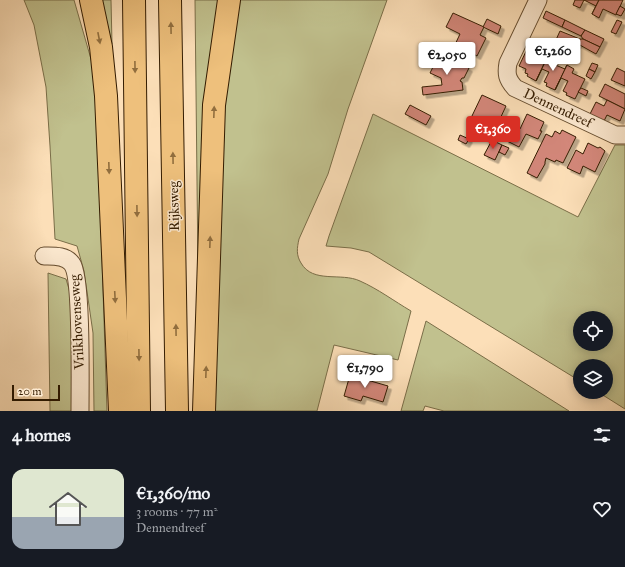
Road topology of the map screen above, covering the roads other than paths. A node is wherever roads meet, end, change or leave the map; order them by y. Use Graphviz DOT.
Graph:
graph roads {
  1 [pos="91,0"];
  2 [pos="134,0"];
  3 [pos="170,0"];
  4 [pos="230,0"];
  5 [pos="538,0"];
  6 [pos="625,135"];
  7 [pos="44,256"];
  8 [pos="80,411"];
  9 [pos="120,411"];
  10 [pos="139,411"];
  11 [pos="177,411"];
  12 [pos="204,411"];
  1 -- 9 [label="highway, one-way"];
  2 -- 10 [label="highway, one-way"];
  11 -- 3 [label="highway, Rijksweg, one-way"];
  12 -- 4 [label="highway, one-way"];
  5 -- 6 [label="street, Dennendreef"];
  7 -- 8 [label="street, Vrilkhovenseweg"];
}
